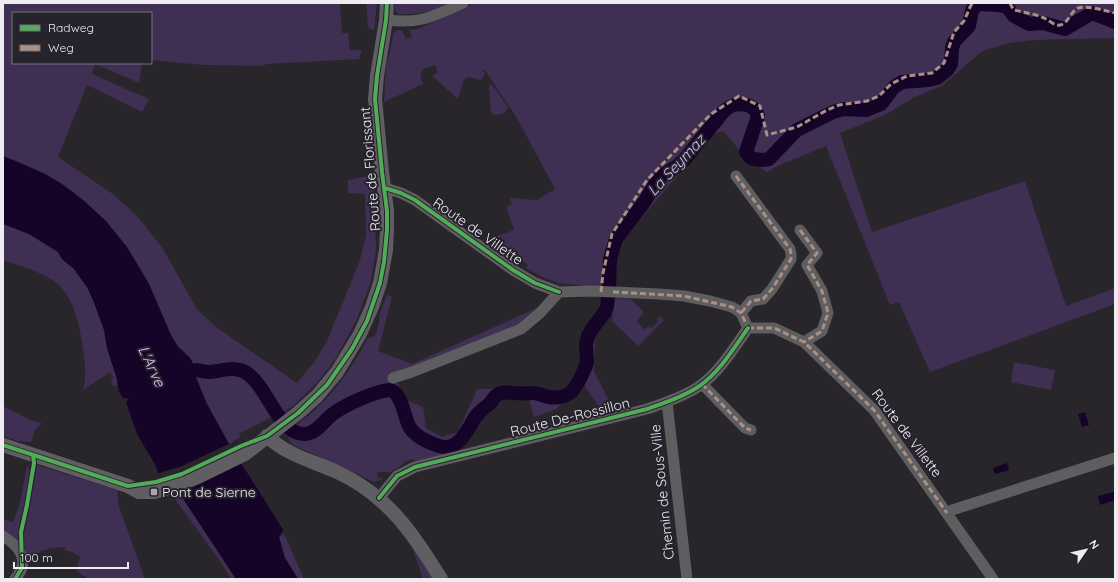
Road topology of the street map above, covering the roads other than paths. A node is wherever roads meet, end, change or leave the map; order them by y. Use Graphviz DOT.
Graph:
graph roads {
  1 [pos="387,3"];
  2 [pos="463,3"];
  3 [pos="386,20"];
  4 [pos="736,176"];
  5 [pos="385,188"];
  6 [pos="800,230"];
  7 [pos="559,292"];
  8 [pos="741,313"];
  9 [pos="748,328"];
  10 [pos="804,342"];
  11 [pos="393,378"];
  12 [pos="702,384"];
  13 [pos="666,402"];
  14 [pos="751,430"];
  15 [pos="270,434"];
  16 [pos="3,445"];
  17 [pos="1115,458"];
  18 [pos="379,498"];
  19 [pos="947,513"];
  20 [pos="3,536"];
  21 [pos="15,579"];
  22 [pos="441,579"];
  23 [pos="687,579"];
  24 [pos="993,579"];
  1 -- 3 [label="main road, Route de Florissant"];
  2 -- 3 [label="street"];
  3 -- 5 [label="main road, Route de Florissant"];
  4 -- 8 [label="street"];
  5 -- 7 [label="street, Route de Villette"];
  5 -- 15 [label="main road, Route de Florissant"];
  6 -- 10 [label="street"];
  7 -- 8 [label="street, Route de Villette"];
  7 -- 11 [label="street"];
  8 -- 9 [label="street"];
  9 -- 10 [label="street, Route de Villette"];
  9 -- 12 [label="street, Route De-Rossillon"];
  10 -- 19 [label="street, Route de Villette"];
  12 -- 13 [label="street, Route De-Rossillon"];
  12 -- 14 [label="street"];
  13 -- 18 [label="street, Route De-Rossillon"];
  13 -- 23 [label="street, Chemin de Sous-Ville"];
  15 -- 16 [label="main road, Route de Florissant"];
  15 -- 18 [label="main road"];
  17 -- 19 [label="street"];
  18 -- 22 [label="main road"];
  19 -- 24 [label="street, Route de Villette"];
  20 -- 21 [label="street"];
}
